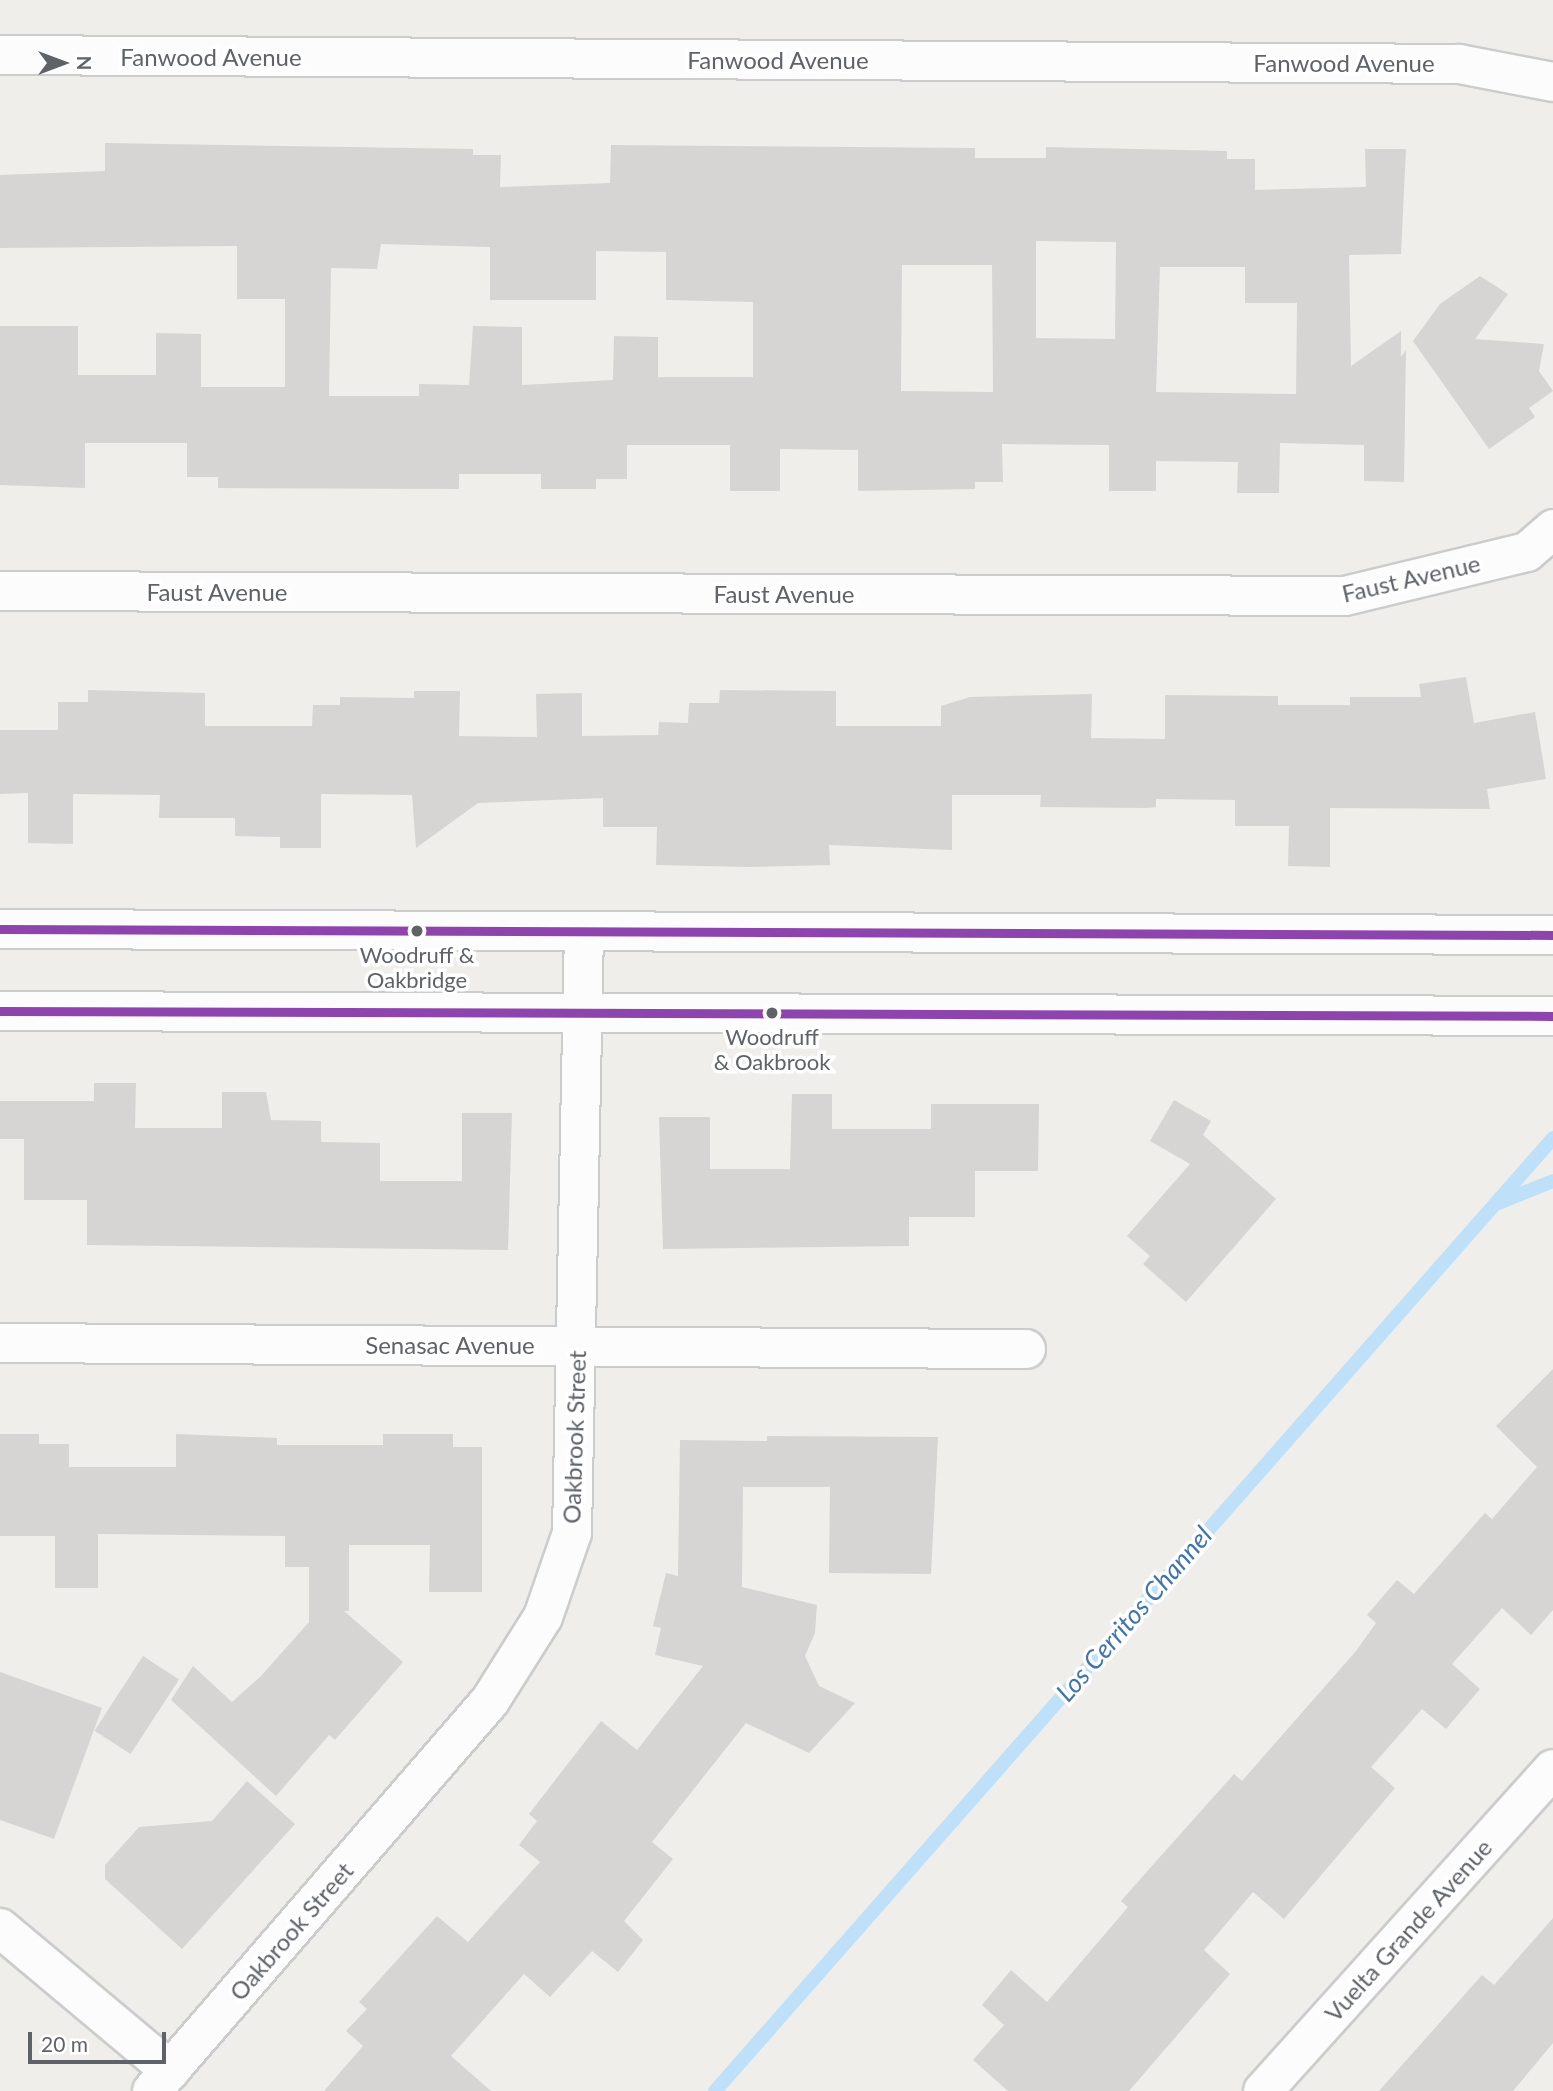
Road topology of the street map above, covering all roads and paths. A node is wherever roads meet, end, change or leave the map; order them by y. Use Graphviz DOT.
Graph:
graph roads {
  1 [pos="0,55"];
  2 [pos="1553,82"];
  3 [pos="1553,529"];
  4 [pos="0,591"];
  5 [pos="0,929"];
  6 [pos="584,932"];
  7 [pos="1553,935"];
  8 [pos="0,1011"];
  9 [pos="582,1011"];
  10 [pos="1553,1016"];
  11 [pos="0,1343"];
  12 [pos="577,1346"];
  13 [pos="1026,1349"];
  14 [pos="1553,1769"];
  15 [pos="0,1928"];
  16 [pos="161,2081"];
  17 [pos="1263,2091"];
  1 -- 2 [label="street, Fanwood Avenue"];
  3 -- 4 [label="street, Faust Avenue"];
  5 -- 6 [label="street"];
  6 -- 7 [label="street"];
  6 -- 9 [label="street, Oakbrook Street"];
  8 -- 9 [label="street"];
  9 -- 10 [label="street"];
  9 -- 12 [label="street, Oakbrook Street"];
  11 -- 12 [label="street, Senasac Avenue"];
  12 -- 13 [label="street, Senasac Avenue"];
  12 -- 16 [label="street, Oakbrook Street"];
  14 -- 17 [label="street, Vuelta Grande Avenue"];
  15 -- 16 [label="street"];
}
